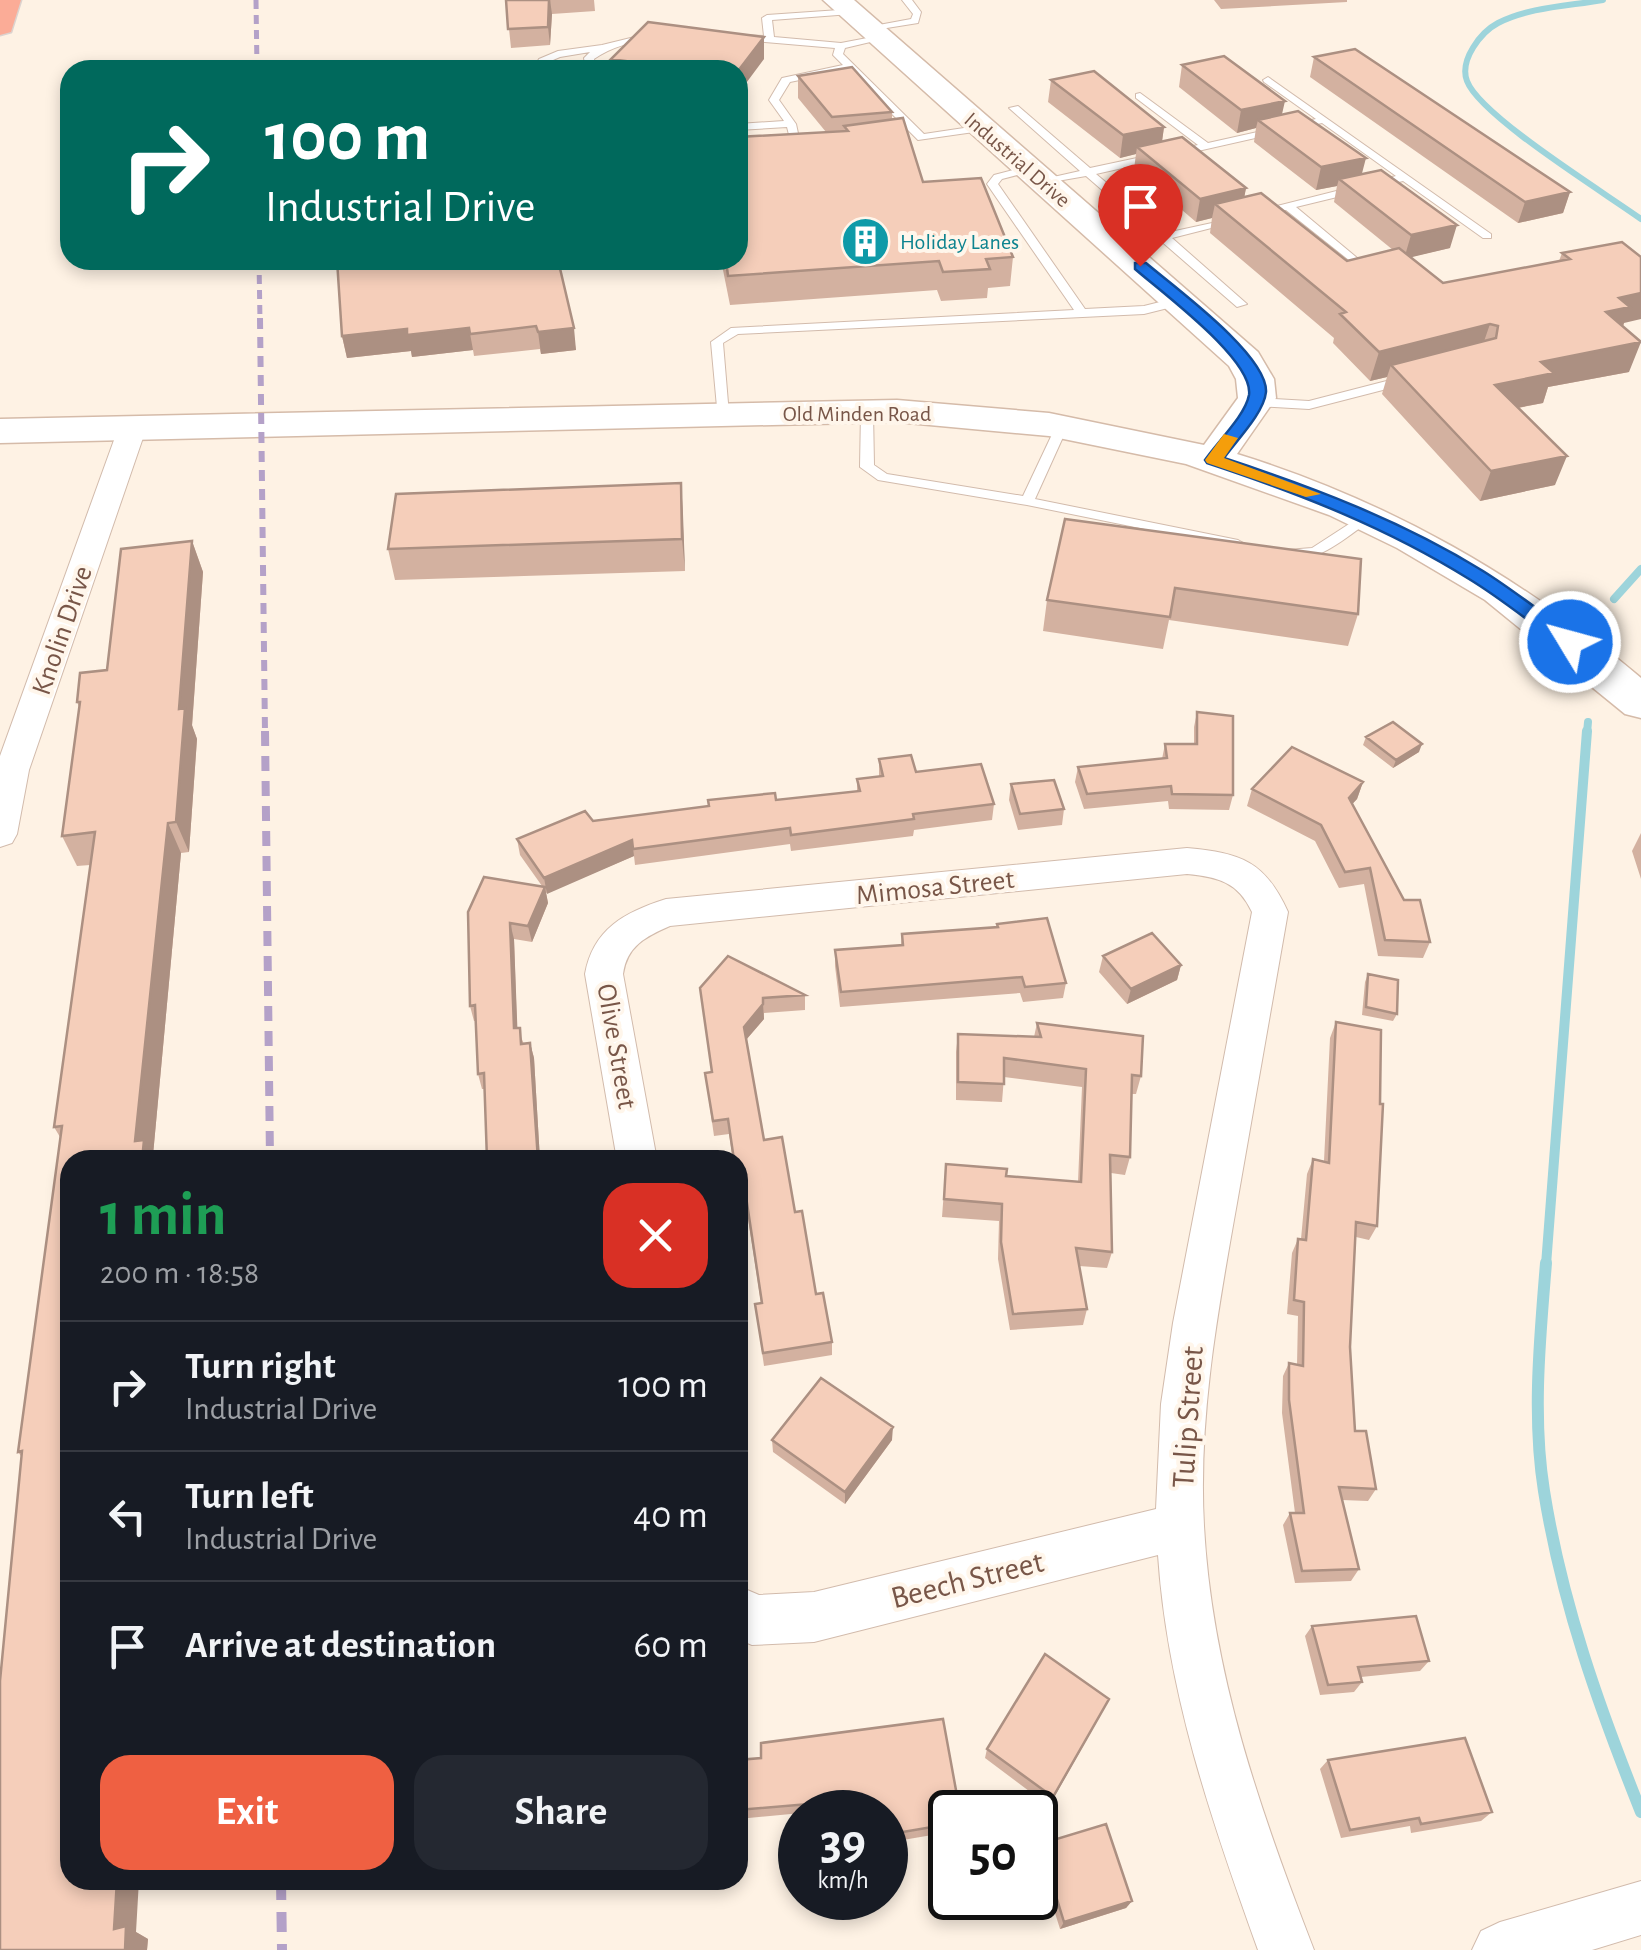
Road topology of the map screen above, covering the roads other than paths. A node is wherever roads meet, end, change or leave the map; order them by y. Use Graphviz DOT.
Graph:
graph roads {
  1 [pos="6,0"];
  2 [pos="763,0"];
  3 [pos="908,0"];
  4 [pos="767,18"];
  5 [pos="856,25"];
  6 [pos="0,26"];
  7 [pos="666,36"];
  8 [pos="733,36"];
  9 [pos="769,40"];
  10 [pos="607,47"];
  11 [pos="542,60"];
  12 [pos="589,60"];
  13 [pos="850,66"];
  14 [pos="1268,80"];
  15 [pos="1140,96"];
  16 [pos="1014,108"];
  17 [pos="1324,120"];
  18 [pos="792,124"];
  19 [pos="748,126"];
  20 [pos="984,128"];
  21 [pos="922,138"];
  22 [pos="904,140"];
  23 [pos="1206,146"];
  24 [pos="816,149"];
  25 [pos="783,150"];
  26 [pos="798,150"];
  27 [pos="1087,172"];
  28 [pos="1037,175"];
  29 [pos="1405,177"];
  30 [pos="1288,206"];
  31 [pos="1487,236"];
  32 [pos="1166,237"];
  33 [pos="1120,248"];
  34 [pos="1364,269"];
  35 [pos="1180,301"];
  36 [pos="1241,304"];
  37 [pos="1082,313"];
  38 [pos="1424,376"];
  39 [pos="1254,402"];
  40 [pos="867,412"];
  41 [pos="723,415"];
  42 [pos="1062,426"];
  43 [pos="132,429"];
  44 [pos="0,431"];
  45 [pos="1213,460"];
  46 [pos="1027,501"];
  47 [pos="1366,517"];
  48 [pos="1256,548"];
  49 [pos="1275,552"];
  50 [pos="1641,703"];
  51 [pos="0,834"];
  52 [pos="1254,880"];
  53 [pos="618,936"];
  54 [pos="636,1150"];
  55 [pos="1180,1526"];
  56 [pos="748,1615"];
  57 [pos="1636,1910"];
  58 [pos="1286,1950"];
  59 [pos="1500,1950"];
  1 -- 6 [label="highway"];
  2 -- 4 [label="lane"];
  3 -- 5 [label="lane"];
  4 -- 5 [label="lane"];
  4 -- 9 [label="lane"];
  5 -- 9 [label="lane"];
  5 -- 13 [label="lane"];
  5 -- 20 [label="main road, Industrial Drive"];
  7 -- 10 [label="lane"];
  8 -- 9 [label="lane"];
  10 -- 11 [label="lane"];
  10 -- 12 [label="lane"];
  13 -- 18 [label="lane"];
  13 -- 21 [label="lane"];
  14 -- 17 [label="lane"];
  15 -- 23 [label="lane"];
  16 -- 27 [label="lane"];
  17 -- 23 [label="lane"];
  17 -- 29 [label="lane"];
  18 -- 19 [label="lane"];
  18 -- 26 [label="lane"];
  20 -- 21 [label="lane"];
  20 -- 28 [label="main road, Industrial Drive"];
  21 -- 22 [label="lane"];
  23 -- 27 [label="lane"];
  24 -- 26 [label="lane"];
  25 -- 26 [label="lane"];
  27 -- 28 [label="lane"];
  27 -- 32 [label="lane"];
  28 -- 33 [label="main road, Industrial Drive"];
  28 -- 37 [label="lane"];
  29 -- 30 [label="lane"];
  29 -- 31 [label="lane"];
  30 -- 32 [label="lane"];
  30 -- 34 [label="lane"];
  32 -- 33 [label="lane"];
  32 -- 36 [label="lane"];
  33 -- 35 [label="main road, Industrial Drive"];
  35 -- 37 [label="lane"];
  35 -- 39 [label="main road, Industrial Drive"];
  37 -- 41 [label="lane"];
  38 -- 39 [label="lane"];
  39 -- 45 [label="main road"];
  40 -- 41 [label="main road, Old Minden Road"];
  40 -- 42 [label="main road, Old Minden Road"];
  40 -- 46 [label="lane"];
  41 -- 43 [label="main road, Old Minden Road"];
  42 -- 45 [label="main road, Old Minden Road"];
  42 -- 46 [label="lane"];
  43 -- 44 [label="main road, Old Minden Road"];
  43 -- 51 [label="street, Knolin Drive"];
  45 -- 47 [label="main road, Old Minden Road"];
  46 -- 48 [label="lane"];
  47 -- 49 [label="lane"];
  47 -- 50 [label="main road, Old Minden Road"];
  52 -- 53 [label="street, Mimosa Street"];
  52 -- 55 [label="street, Tulip Street"];
  53 -- 54 [label="street, Olive Street"];
  55 -- 56 [label="street, Beech Street"];
  55 -- 58 [label="street, Tulip Street"];
  57 -- 59 [label="street"];
}
